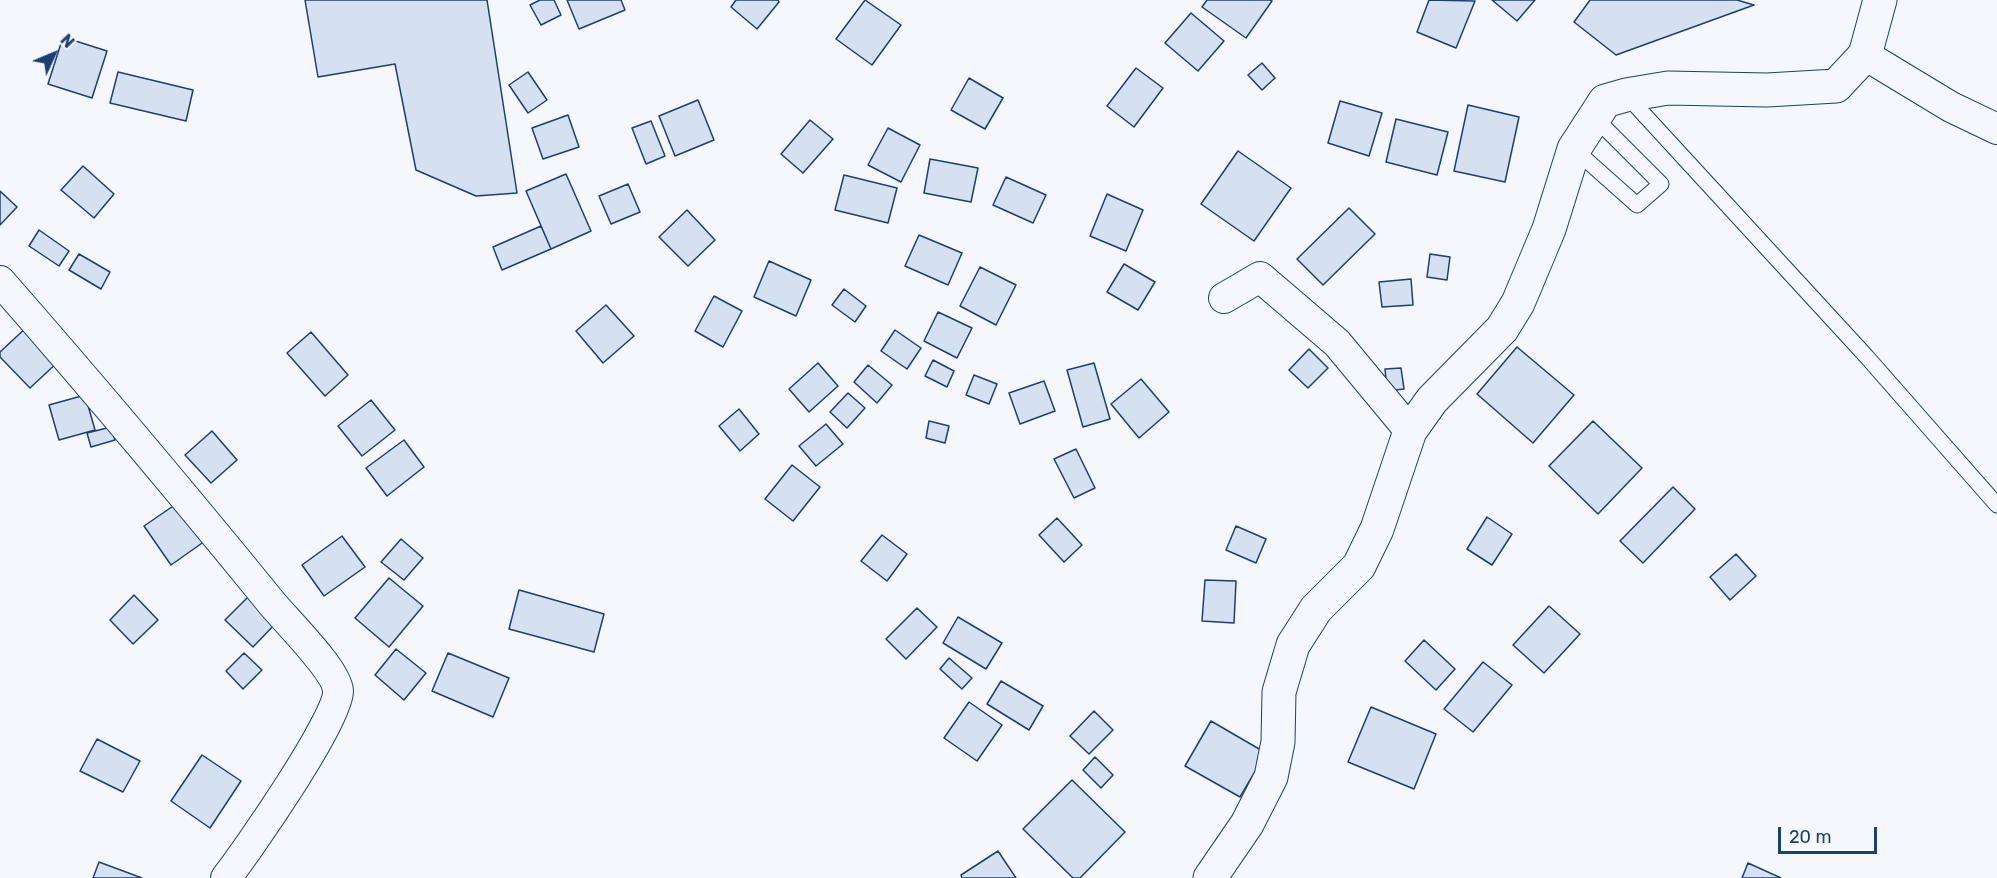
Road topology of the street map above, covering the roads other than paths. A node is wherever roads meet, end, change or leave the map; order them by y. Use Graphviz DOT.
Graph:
graph roads {
  1 [pos="1880,0"];
  2 [pos="1865,55"];
  3 [pos="1626,95"];
  4 [pos="1594,118"];
  5 [pos="1997,129"];
  6 [pos="1574,149"];
  7 [pos="0,281"];
  8 [pos="1224,298"];
  9 [pos="1410,431"];
  10 [pos="1997,505"];
  11 [pos="226,878"];
  12 [pos="1210,878"];
  1 -- 2 [label="main road"];
  2 -- 3 [label="main road"];
  2 -- 5 [label="street"];
  3 -- 4 [label="main road"];
  3 -- 10 [label="lane"];
  4 -- 6 [label="main road"];
  4 -- 6 [label="lane"];
  6 -- 9 [label="main road"];
  7 -- 11 [label="street"];
  8 -- 9 [label="street"];
  9 -- 12 [label="main road"];
}
